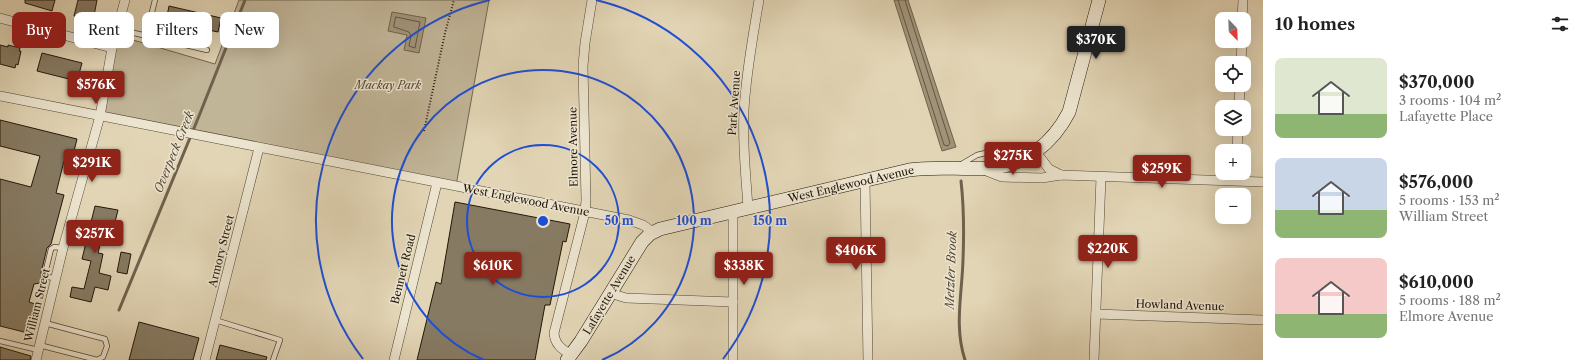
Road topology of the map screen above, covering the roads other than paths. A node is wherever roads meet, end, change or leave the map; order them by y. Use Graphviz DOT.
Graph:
graph roads {
  1 [pos="125,0"];
  2 [pos="155,0"];
  3 [pos="592,0"];
  4 [pos="759,0"];
  5 [pos="1099,0"];
  6 [pos="1243,0"];
  7 [pos="122,12"];
  8 [pos="152,12"];
  9 [pos="1242,12"];
  10 [pos="0,18"];
  11 [pos="74,38"];
  12 [pos="112,48"];
  13 [pos="198,48"];
  14 [pos="207,50"];
  15 [pos="0,96"];
  16 [pos="100,116"];
  17 [pos="259,148"];
  18 [pos="1036,152"];
  19 [pos="1021,160"];
  20 [pos="955,167"];
  21 [pos="980,168"];
  22 [pos="1061,175"];
  23 [pos="1101,176"];
  24 [pos="1215,177"];
  25 [pos="1251,180"];
  26 [pos="865,181"];
  27 [pos="1263,182"];
  28 [pos="437,183"];
  29 [pos="748,208"];
  30 [pos="585,212"];
  31 [pos="733,212"];
  32 [pos="653,232"];
  33 [pos="610,293"];
  34 [pos="733,302"];
  35 [pos="1096,314"];
  36 [pos="215,320"];
  37 [pos="1263,320"];
  38 [pos="45,323"];
  39 [pos="0,341"];
  40 [pos="39,347"];
  41 [pos="569,358"];
  42 [pos="36,360"];
  43 [pos="205,360"];
  44 [pos="273,360"];
  45 [pos="394,360"];
  46 [pos="733,360"];
  47 [pos="868,360"];
  48 [pos="1094,360"];
  1 -- 7 [label="street, William Street"];
  2 -- 8 [label="lane"];
  3 -- 30 [label="street, Elmore Avenue"];
  4 -- 29 [label="street, Park Avenue"];
  5 -- 18 [label="street"];
  6 -- 9 [label="street"];
  10 -- 11 [label="street"];
  12 -- 16 [label="street, William Street"];
  13 -- 14 [label="lane"];
  15 -- 16 [label="street, West Englewood Avenue"];
  16 -- 17 [label="street, West Englewood Avenue"];
  16 -- 38 [label="street, William Street"];
  17 -- 28 [label="street, West Englewood Avenue"];
  17 -- 36 [label="street, Armory Street"];
  18 -- 19 [label="street"];
  18 -- 22 [label="street"];
  19 -- 20 [label="lane"];
  19 -- 21 [label="street"];
  20 -- 21 [label="street, West Englewood Avenue"];
  20 -- 26 [label="street, West Englewood Avenue"];
  21 -- 22 [label="street, West Englewood Avenue"];
  22 -- 23 [label="street, West Englewood Avenue"];
  23 -- 24 [label="street, West Englewood Avenue"];
  23 -- 35 [label="street"];
  25 -- 27 [label="street, West Englewood Avenue"];
  26 -- 29 [label="street, West Englewood Avenue"];
  26 -- 47 [label="street"];
  28 -- 30 [label="street, West Englewood Avenue"];
  28 -- 45 [label="street, Bennett Road"];
  29 -- 31 [label="street, West Englewood Avenue"];
  30 -- 32 [label="street, West Englewood Avenue"];
  30 -- 41 [label="street, Elmore Avenue"];
  31 -- 32 [label="street, West Englewood Avenue"];
  31 -- 34 [label="street"];
  32 -- 33 [label="street, Lafayette Avenue"];
  33 -- 34 [label="street"];
  33 -- 41 [label="street, Lafayette Avenue"];
  34 -- 46 [label="street"];
  35 -- 37 [label="street, Howland Avenue"];
  35 -- 48 [label="street"];
  36 -- 43 [label="street, Armory Street"];
  36 -- 44 [label="lane"];
  38 -- 40 [label="street, William Street"];
  38 -- 40 [label="lane"];
  39 -- 40 [label="lane"];
  40 -- 42 [label="street, William Street"];
}
